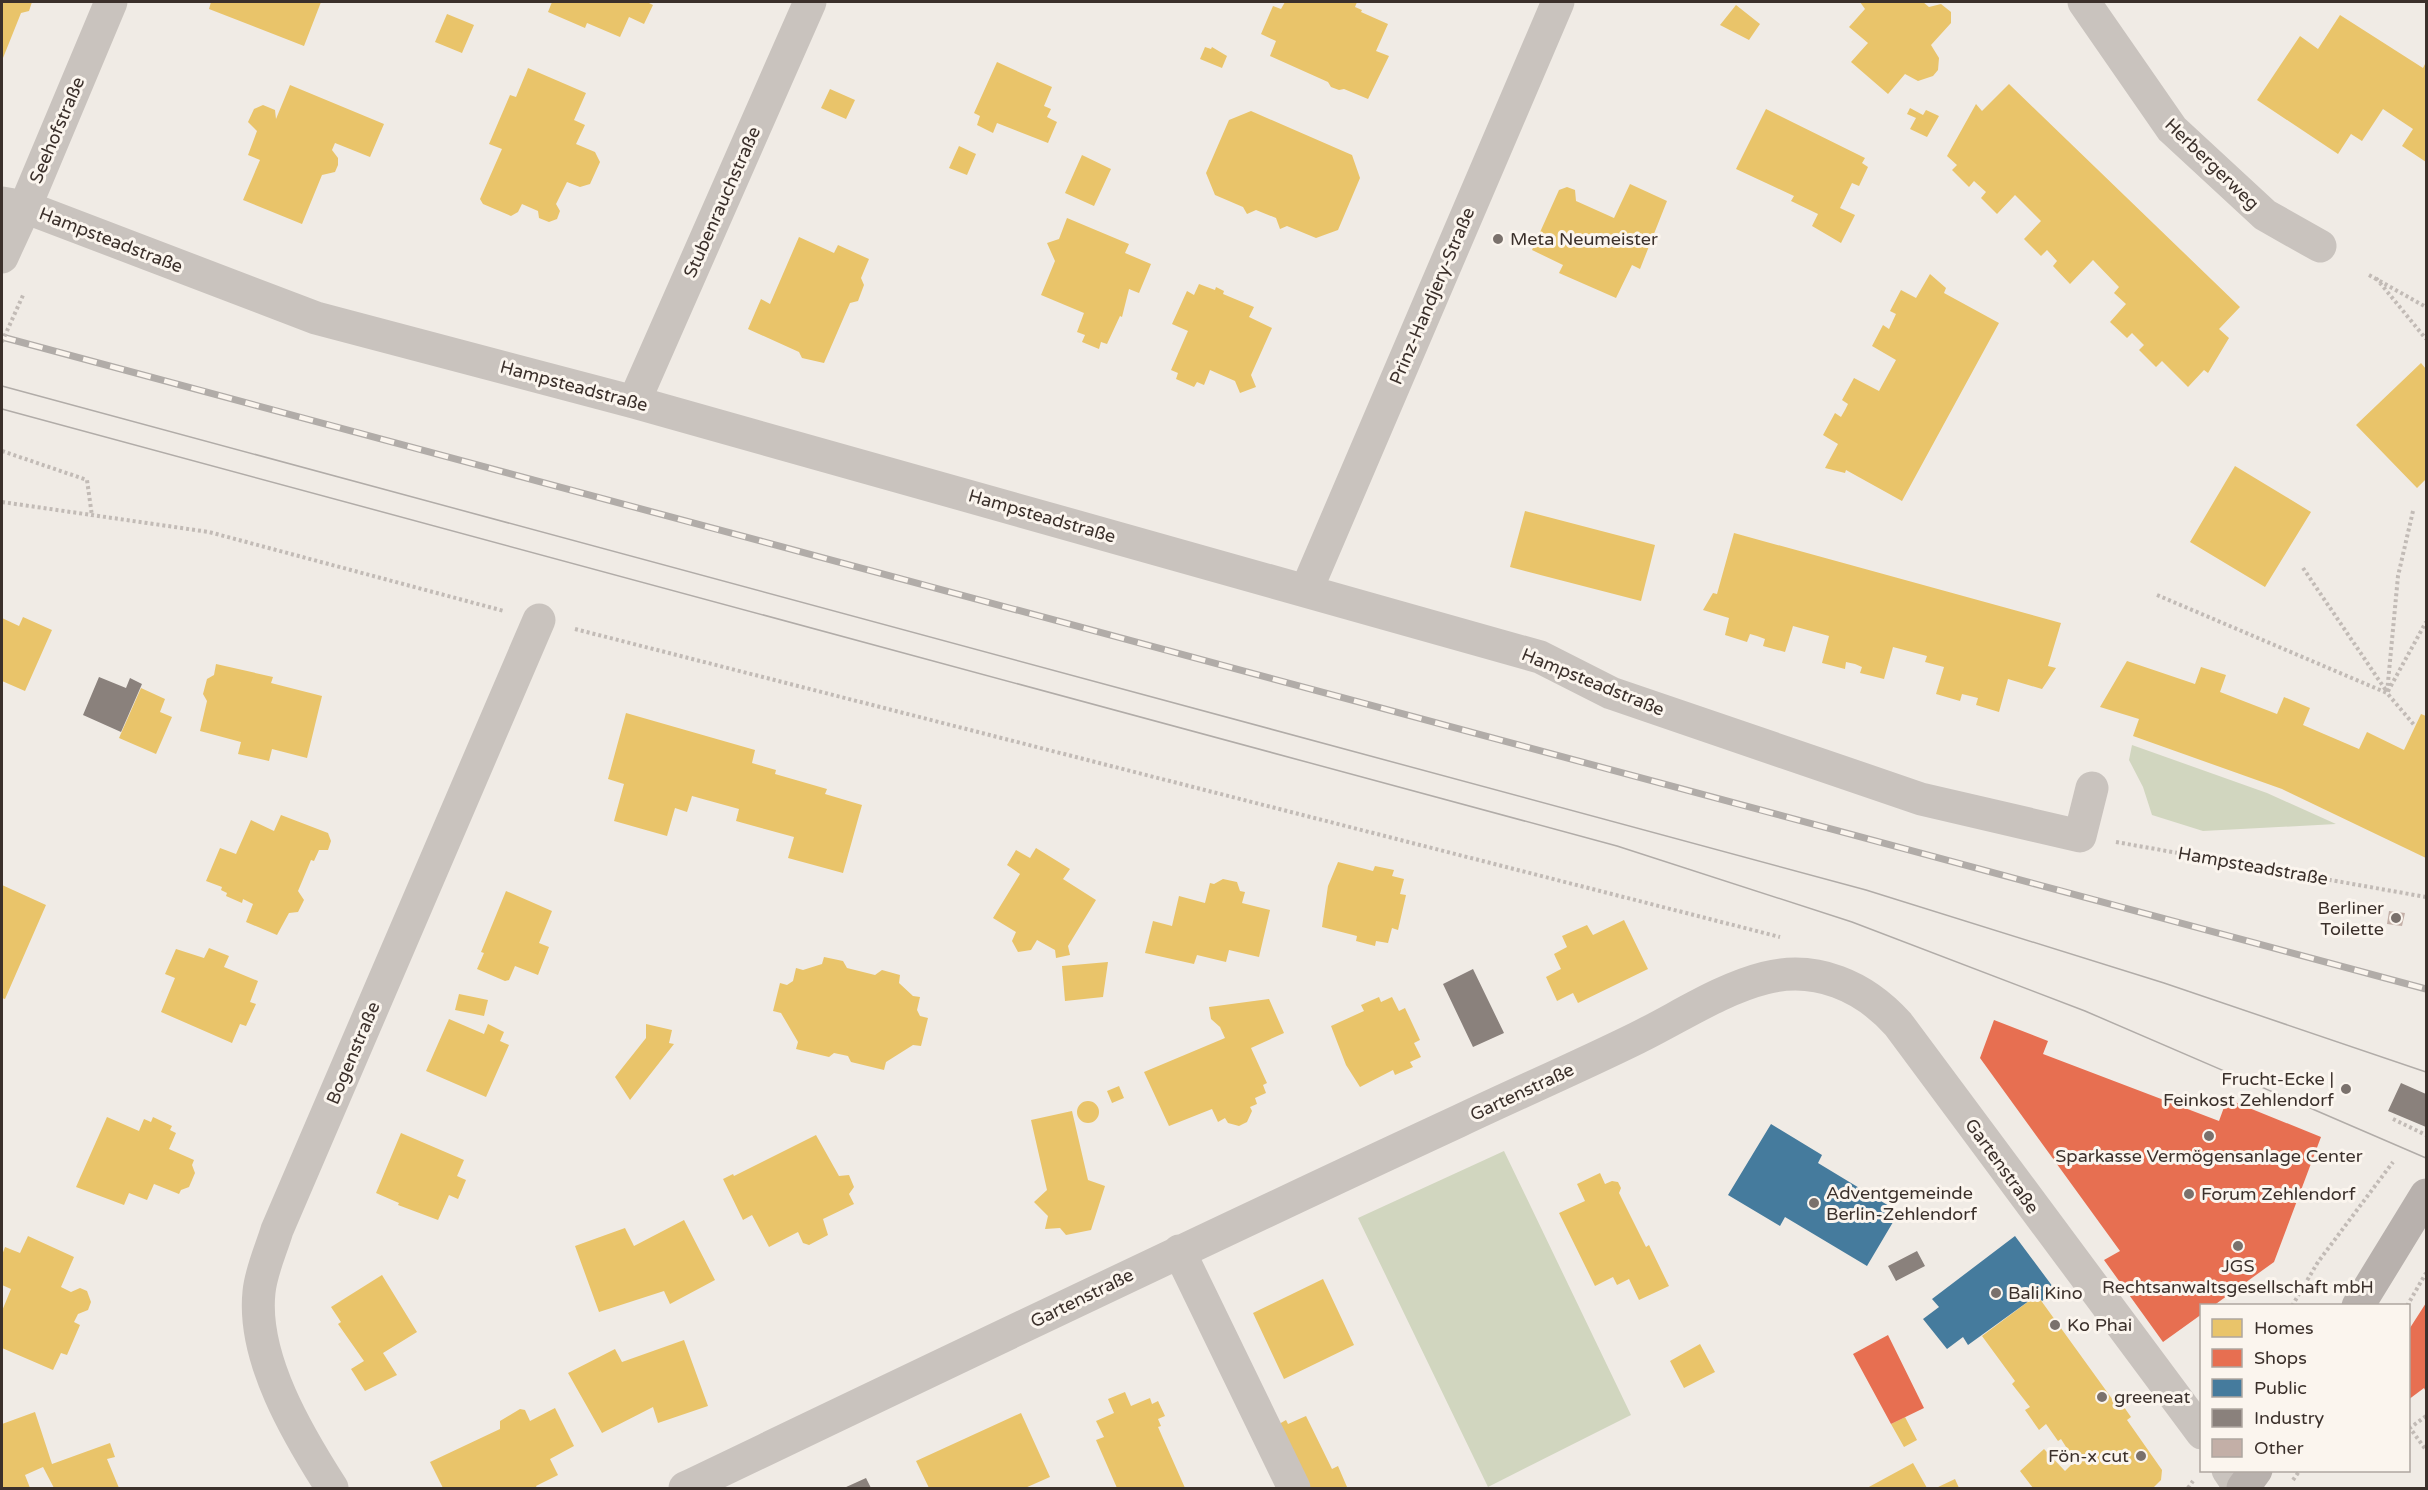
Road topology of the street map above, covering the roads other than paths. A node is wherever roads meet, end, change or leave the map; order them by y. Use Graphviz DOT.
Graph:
graph roads {
  1 [pos="111,2"];
  2 [pos="810,2"];
  3 [pos="1558,2"];
  4 [pos="2084,2"];
  5 [pos="13,205"];
  6 [pos="2320,246"];
  7 [pos="2,257"];
  8 [pos="634,402"];
  9 [pos="1306,591"];
  10 [pos="539,620"];
  11 [pos="2092,788"];
  12 [pos="2427,1195"];
  13 [pos="1179,1251"];
  14 [pos="2359,1304"];
  15 [pos="2200,1430"];
  16 [pos="2229,1472"];
  17 [pos="2254,1472"];
  18 [pos="332,1488"];
  19 [pos="685,1488"];
  20 [pos="1294,1488"];
  21 [pos="2241,1488"];
  1 -- 5 [label="street, Seehofstraße"];
  2 -- 8 [label="street, Stubenrauchstraße"];
  3 -- 9 [label="street, Prinz-Handjery-Straße"];
  4 -- 6 [label="street, Herbergerweg"];
  5 -- 7 [label="street, Seehofstraße"];
  5 -- 8 [label="street, Hampsteadstraße"];
  8 -- 9 [label="street, Hampsteadstraße"];
  9 -- 11 [label="street, Hampsteadstraße"];
  10 -- 18 [label="street, Bogenstraße"];
  12 -- 14 [label="main road"];
  13 -- 15 [label="street, Gartenstraße"];
  13 -- 19 [label="street, Gartenstraße"];
  13 -- 20 [label="street"];
  16 -- 21 [label="street"];
  17 -- 21 [label="main road"];
}
